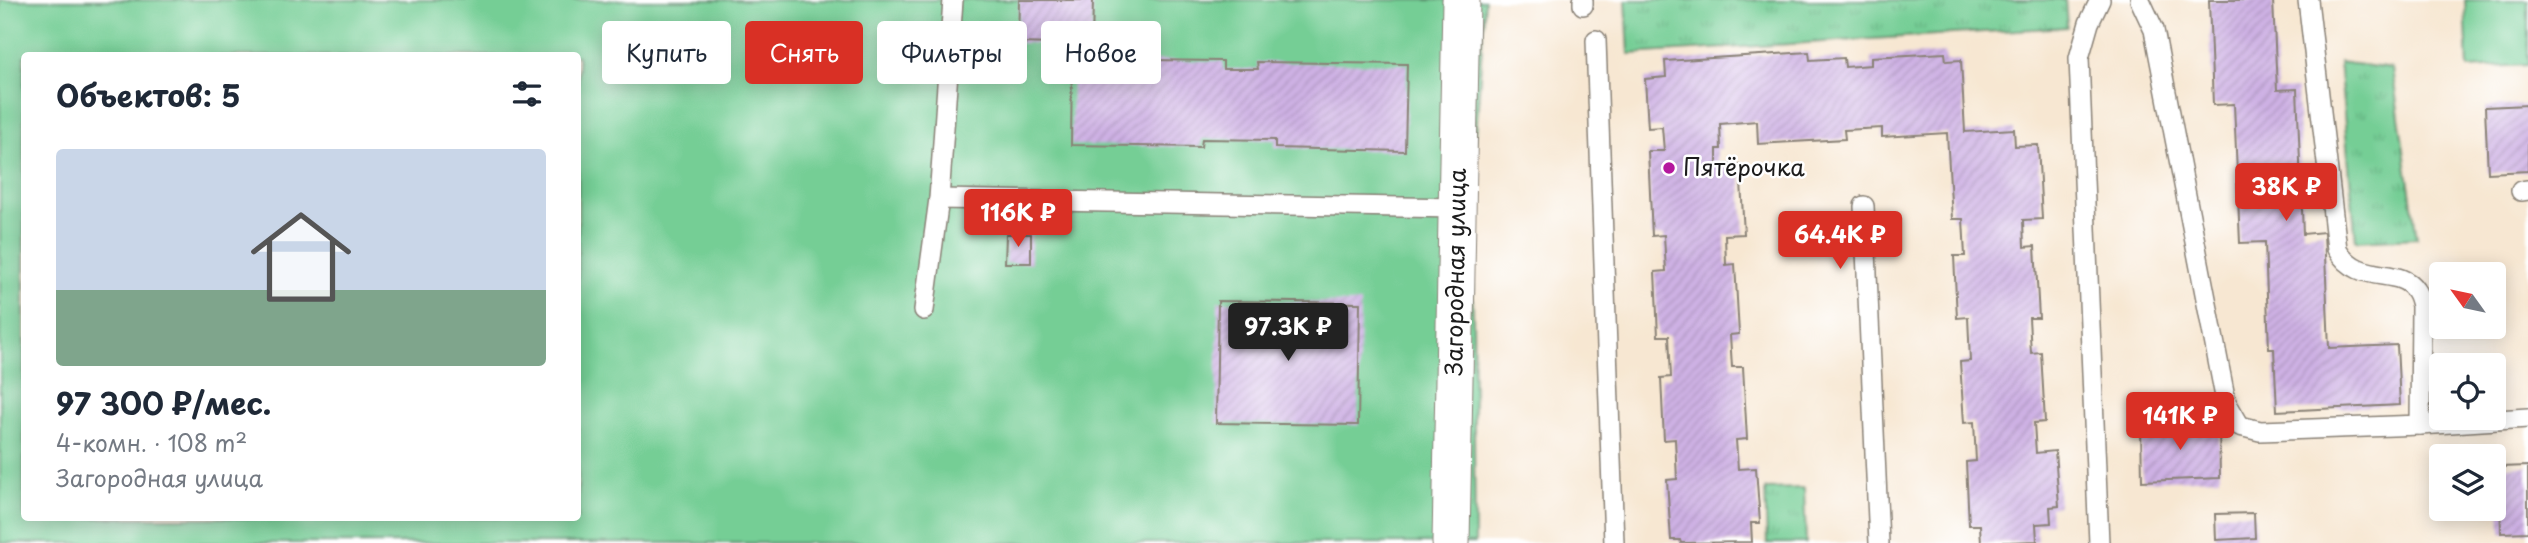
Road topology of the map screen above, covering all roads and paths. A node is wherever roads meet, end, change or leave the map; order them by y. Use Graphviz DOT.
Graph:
graph roads {
  1 [pos="953,0"];
  2 [pos="1461,0"];
  3 [pos="2100,0"];
  4 [pos="2140,0"];
  5 [pos="2308,0"];
  6 [pos="1596,40"];
  7 [pos="939,199"];
  8 [pos="1864,206"];
  9 [pos="1457,208"];
  10 [pos="924,310"];
  11 [pos="2528,418"];
  12 [pos="2420,425"];
  13 [pos="1451,543"];
  14 [pos="1614,543"];
  15 [pos="1879,543"];
  16 [pos="2099,543"];
  1 -- 7 [label="lane"];
  2 -- 9 [label="street, Загородная улица"];
  3 -- 16 [label="lane"];
  4 -- 12 [label="lane"];
  5 -- 12 [label="lane"];
  6 -- 14 [label="lane"];
  7 -- 9 [label="lane"];
  7 -- 10 [label="lane"];
  8 -- 15 [label="lane"];
  9 -- 13 [label="street, Загородная улица"];
  11 -- 12 [label="lane"];
}
